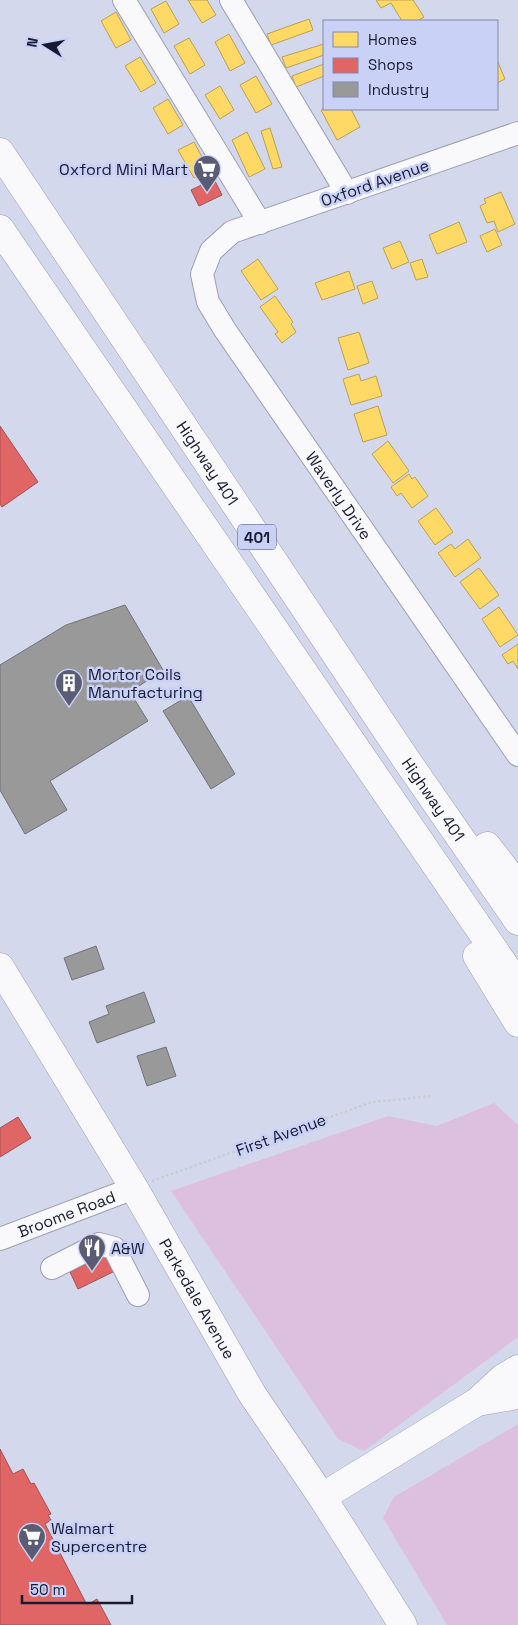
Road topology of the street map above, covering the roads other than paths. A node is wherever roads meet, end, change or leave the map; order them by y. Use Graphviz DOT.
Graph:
graph roads {
  1 [pos="124,0"];
  2 [pos="231,0"];
  3 [pos="518,133"];
  4 [pos="0,152"];
  5 [pos="347,193"];
  6 [pos="260,223"];
  7 [pos="0,229"];
  8 [pos="232,232"];
  9 [pos="518,754"];
  10 [pos="405,758"];
  11 [pos="420,844"];
  12 [pos="518,886"];
  13 [pos="518,921"];
  14 [pos="0,966"];
  15 [pos="518,985"];
  16 [pos="518,1023"];
  17 [pos="134,1188"];
  18 [pos="0,1238"];
  19 [pos="52,1268"];
  20 [pos="138,1295"];
  21 [pos="518,1369"];
  22 [pos="518,1394"];
  23 [pos="476,1402"];
  24 [pos="322,1497"];
  25 [pos="403,1625"];
  1 -- 6 [label="street"];
  2 -- 5 [label="street"];
  3 -- 5 [label="street, Oxford Avenue"];
  4 -- 10 [label="main road, Highway 401 / 401"];
  5 -- 6 [label="street, Oxford Avenue"];
  6 -- 8 [label="street, Oxford Avenue"];
  7 -- 11 [label="main road, 401"];
  8 -- 9 [label="street, Waverly Drive"];
  10 -- 12 [label="main road"];
  10 -- 13 [label="main road, Highway 401 / 401"];
  11 -- 15 [label="main road, 401"];
  11 -- 16 [label="main road"];
  14 -- 17 [label="main road, Parkedale Avenue"];
  17 -- 18 [label="street, Broome Road"];
  17 -- 24 [label="main road, Parkedale Avenue"];
  19 -- 20 [label="street"];
  21 -- 23 [label="main road"];
  22 -- 23 [label="main road"];
  23 -- 24 [label="main road"];
  24 -- 25 [label="main road, Parkedale Avenue"];
}
